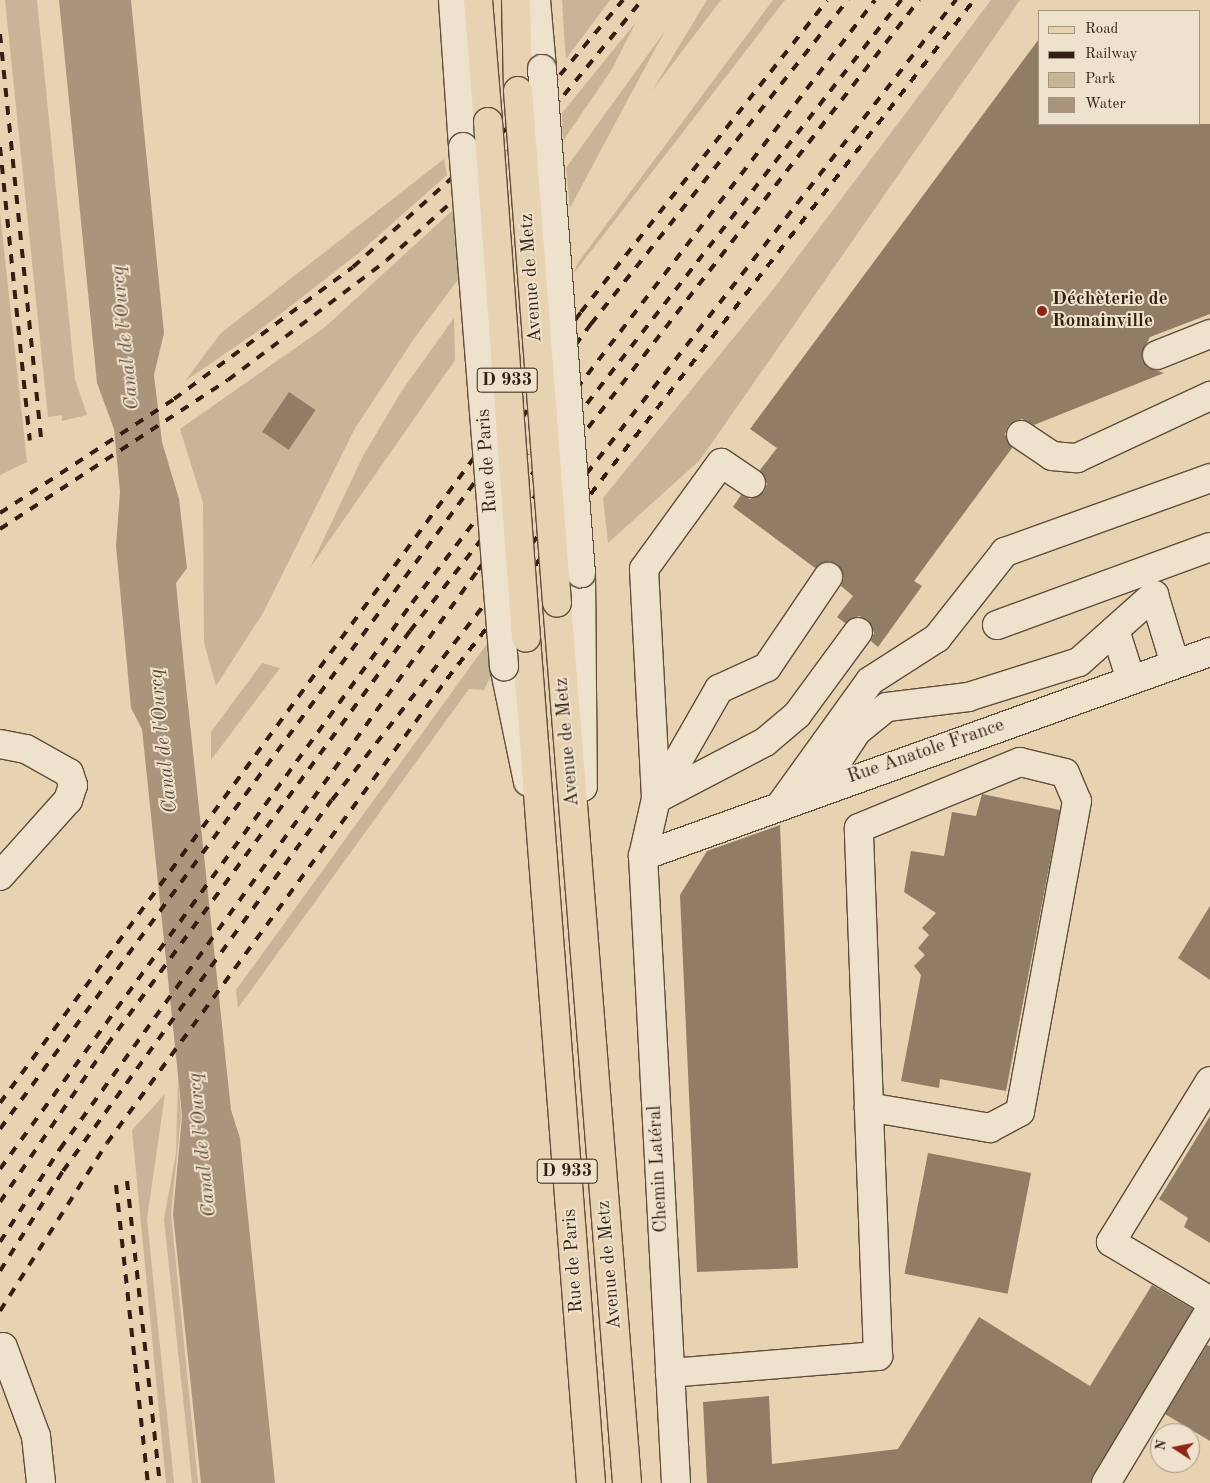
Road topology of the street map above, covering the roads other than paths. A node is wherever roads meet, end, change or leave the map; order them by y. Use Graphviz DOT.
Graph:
graph roads {
  1 [pos="453,0"];
  2 [pos="478,0"];
  3 [pos="516,0"];
  4 [pos="536,0"];
  5 [pos="1210,334"];
  6 [pos="1157,355"];
  7 [pos="1210,396"];
  8 [pos="1021,436"];
  9 [pos="1210,478"];
  10 [pos="750,483"];
  11 [pos="1210,547"];
  12 [pos="828,577"];
  13 [pos="997,625"];
  14 [pos="1115,630"];
  15 [pos="858,632"];
  16 [pos="1210,652"];
  17 [pos="1176,664"];
  18 [pos="1131,680"];
  19 [pos="0,744"];
  20 [pos="819,790"];
  21 [pos="656,799"];
  22 [pos="782,803"];
  23 [pos="643,856"];
  24 [pos="544,859"];
  25 [pos="0,876"];
  26 [pos="583,928"];
  27 [pos="1210,1081"];
  28 [pos="869,1107"];
  29 [pos="1210,1301"];
  30 [pos="1210,1310"];
  31 [pos="3,1347"];
  32 [pos="670,1373"];
  33 [pos="41,1483"];
  34 [pos="591,1483"];
  35 [pos="627,1483"];
  36 [pos="676,1483"];
  37 [pos="1106,1483"];
  1 -- 24 [label="street, Rue de Paris, bridge"];
  2 -- 24 [label="main road, Rue de Paris / D 933, bridge"];
  3 -- 26 [label="main road, Avenue de Metz / D 933, bridge"];
  4 -- 26 [label="street, bridge"];
  5 -- 6 [label="street"];
  7 -- 8 [label="street"];
  9 -- 22 [label="street"];
  10 -- 21 [label="street"];
  11 -- 13 [label="street"];
  12 -- 21 [label="street"];
  14 -- 17 [label="street"];
  14 -- 18 [label="street"];
  14 -- 20 [label="street"];
  15 -- 21 [label="street"];
  16 -- 17 [label="street, Rue Anatole France"];
  17 -- 18 [label="street, Rue Anatole France"];
  18 -- 20 [label="street, Rue Anatole France"];
  19 -- 25 [label="street"];
  20 -- 22 [label="street, Rue Anatole France"];
  21 -- 23 [label="street, Chemin Latéral"];
  22 -- 23 [label="street, Rue Anatole France"];
  23 -- 32 [label="street, Chemin Latéral"];
  24 -- 34 [label="main road, Rue de Paris / D 933"];
  26 -- 35 [label="main road, Avenue de Metz / D 933"];
  27 -- 29 [label="street"];
  28 -- 28 [label="street"];
  28 -- 32 [label="street"];
  30 -- 37 [label="street"];
  31 -- 33 [label="street"];
  32 -- 36 [label="street, Chemin Latéral"];
}
